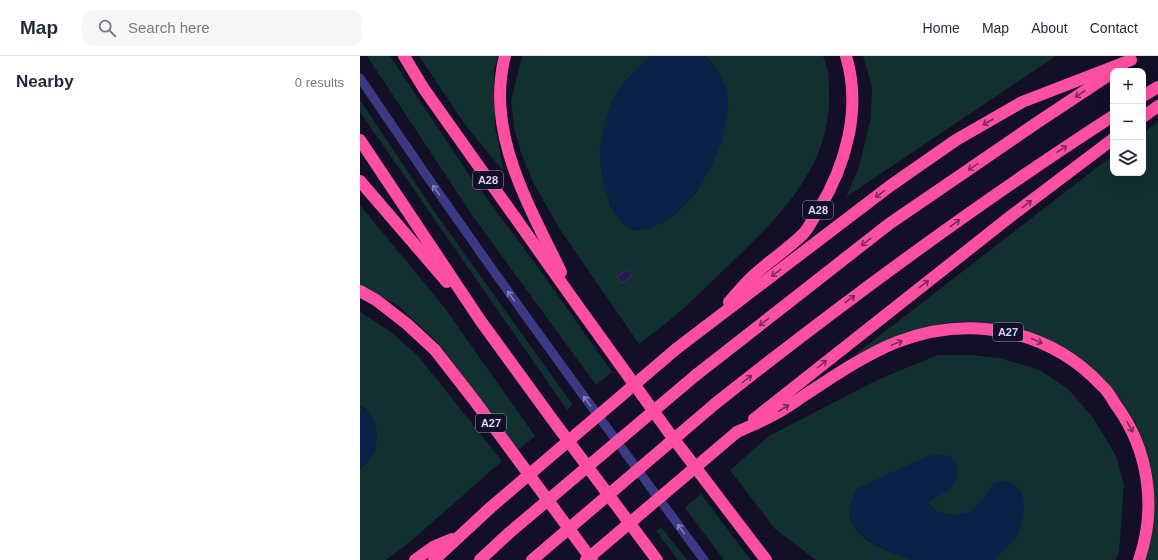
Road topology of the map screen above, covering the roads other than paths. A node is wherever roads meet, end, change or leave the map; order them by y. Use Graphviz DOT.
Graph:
graph roads {
  1 [pos="404,56"];
  2 [pos="504,56"];
  3 [pos="846,56"];
  4 [pos="1134,58"];
  5 [pos="1120,68"];
  6 [pos="1110,75"];
  7 [pos="360,78"];
  8 [pos="1158,87"];
  9 [pos="1146,94"];
  10 [pos="1158,106"];
  11 [pos="1146,115"];
  12 [pos="1110,118"];
  13 [pos="360,140"];
  14 [pos="1110,142"];
  15 [pos="360,181"];
  16 [pos="360,290"];
  17 [pos="575,302"];
  18 [pos="480,320"];
  19 [pos="708,325"];
  20 [pos="737,432"];
  21 [pos="462,534"];
  22 [pos="415,560"];
  23 [pos="434,560"];
  24 [pos="480,560"];
  25 [pos="532,560"];
  26 [pos="586,560"];
  27 [pos="592,560"];
  28 [pos="657,560"];
  29 [pos="704,560"];
  30 [pos="766,560"];
  31 [pos="1139,560"];
  1 -- 17 [label="highway, A28"];
  2 -- 17 [label="highway, A28"];
  3 -- 19 [label="highway, A28"];
  4 -- 5 [label="highway"];
  4 -- 19 [label="highway, one-way"];
  6 -- 24 [label="highway, one-way, bridge"];
  29 -- 7 [label="lane, one-way"];
  8 -- 9 [label="highway"];
  10 -- 11 [label="highway"];
  25 -- 12 [label="highway, one-way, bridge"];
  13 -- 18 [label="highway"];
  20 -- 14 [label="highway, A27, one-way"];
  15 -- 18 [label="highway"];
  16 -- 27 [label="highway, A27"];
  17 -- 30 [label="highway, A28"];
  18 -- 28 [label="highway"];
  19 -- 21 [label="highway, bridge"];
  20 -- 26 [label="highway, A27, bridge"];
  20 -- 31 [label="highway, A27, one-way"];
  21 -- 22 [label="highway"];
  21 -- 23 [label="highway"];
}
